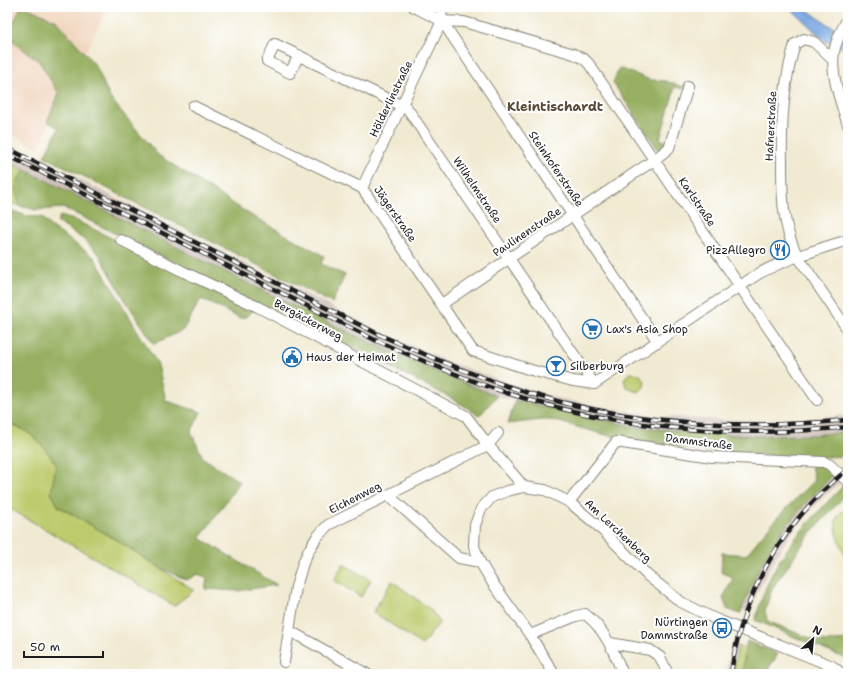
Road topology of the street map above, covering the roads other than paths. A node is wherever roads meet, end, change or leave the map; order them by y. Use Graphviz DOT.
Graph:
graph roads {
  1 [pos="414,7"];
  2 [pos="441,7"];
  3 [pos="848,18"];
  4 [pos="442,21"];
  5 [pos="298,56"];
  6 [pos="833,60"];
  7 [pos="688,86"];
  8 [pos="192,106"];
  9 [pos="402,106"];
  10 [pos="848,125"];
  11 [pos="654,160"];
  12 [pos="362,188"];
  13 [pos="573,215"];
  14 [pos="121,240"];
  15 [pos="848,240"];
  16 [pos="797,255"];
  17 [pos="509,258"];
  18 [pos="739,287"];
  19 [pos="442,304"];
  20 [pos="848,330"];
  21 [pos="658,342"];
  22 [pos="594,384"];
  23 [pos="817,400"];
  24 [pos="498,433"];
  25 [pos="488,445"];
  26 [pos="848,482"];
  27 [pos="524,487"];
  28 [pos="388,495"];
  29 [pos="569,502"];
  30 [pos="480,562"];
  31 [pos="290,631"];
  32 [pos="530,635"];
  33 [pos="610,643"];
  34 [pos="284,662"];
  35 [pos="367,674"];
  36 [pos="554,674"];
  37 [pos="622,674"];
  38 [pos="668,674"];
  39 [pos="842,674"];
  1 -- 4 [label="street"];
  2 -- 4 [label="street, Steinhoferstraße"];
  3 -- 6 [label="street"];
  4 -- 9 [label="street, Hölderlinstraße"];
  4 -- 11 [label="street, Karlstraße"];
  4 -- 13 [label="street, Steinhoferstraße"];
  5 -- 9 [label="street, Wilhelmstraße"];
  6 -- 10 [label="street"];
  6 -- 16 [label="street, Hafnerstraße"];
  7 -- 11 [label="street, Paulinenstraße"];
  8 -- 12 [label="street, Jägerstraße"];
  9 -- 12 [label="street, Hölderlinstraße"];
  9 -- 17 [label="street, Wilhelmstraße"];
  11 -- 13 [label="street, Paulinenstraße"];
  11 -- 18 [label="street, Karlstraße"];
  12 -- 19 [label="street, Jägerstraße"];
  13 -- 17 [label="street, Paulinenstraße"];
  13 -- 21 [label="street, Steinhoferstraße"];
  14 -- 25 [label="street, Bergäckerweg"];
  15 -- 16 [label="street"];
  16 -- 18 [label="street"];
  16 -- 20 [label="street, Hafnerstraße"];
  17 -- 19 [label="street, Paulinenstraße"];
  17 -- 22 [label="street, Wilhelmstraße"];
  18 -- 21 [label="street"];
  18 -- 23 [label="street, Karlstraße"];
  19 -- 22 [label="street, Jägerstraße"];
  21 -- 22 [label="street"];
  24 -- 25 [label="street, Eichenweg"];
  25 -- 27 [label="street, Bergäckerweg"];
  25 -- 28 [label="street, Eichenweg"];
  26 -- 29 [label="street, Dammstraße"];
  27 -- 29 [label="street, Am Lerchenberg"];
  27 -- 30 [label="street, Am Lerchenberg"];
  28 -- 30 [label="street"];
  28 -- 31 [label="street, Eichenweg"];
  29 -- 39 [label="street, Am Lerchenberg"];
  30 -- 32 [label="street, Am Lerchenberg"];
  31 -- 34 [label="street, Eichenweg"];
  31 -- 35 [label="street"];
  32 -- 33 [label="street"];
  32 -- 36 [label="street, Am Lerchenberg"];
  33 -- 37 [label="street"];
  33 -- 38 [label="street"];
}
